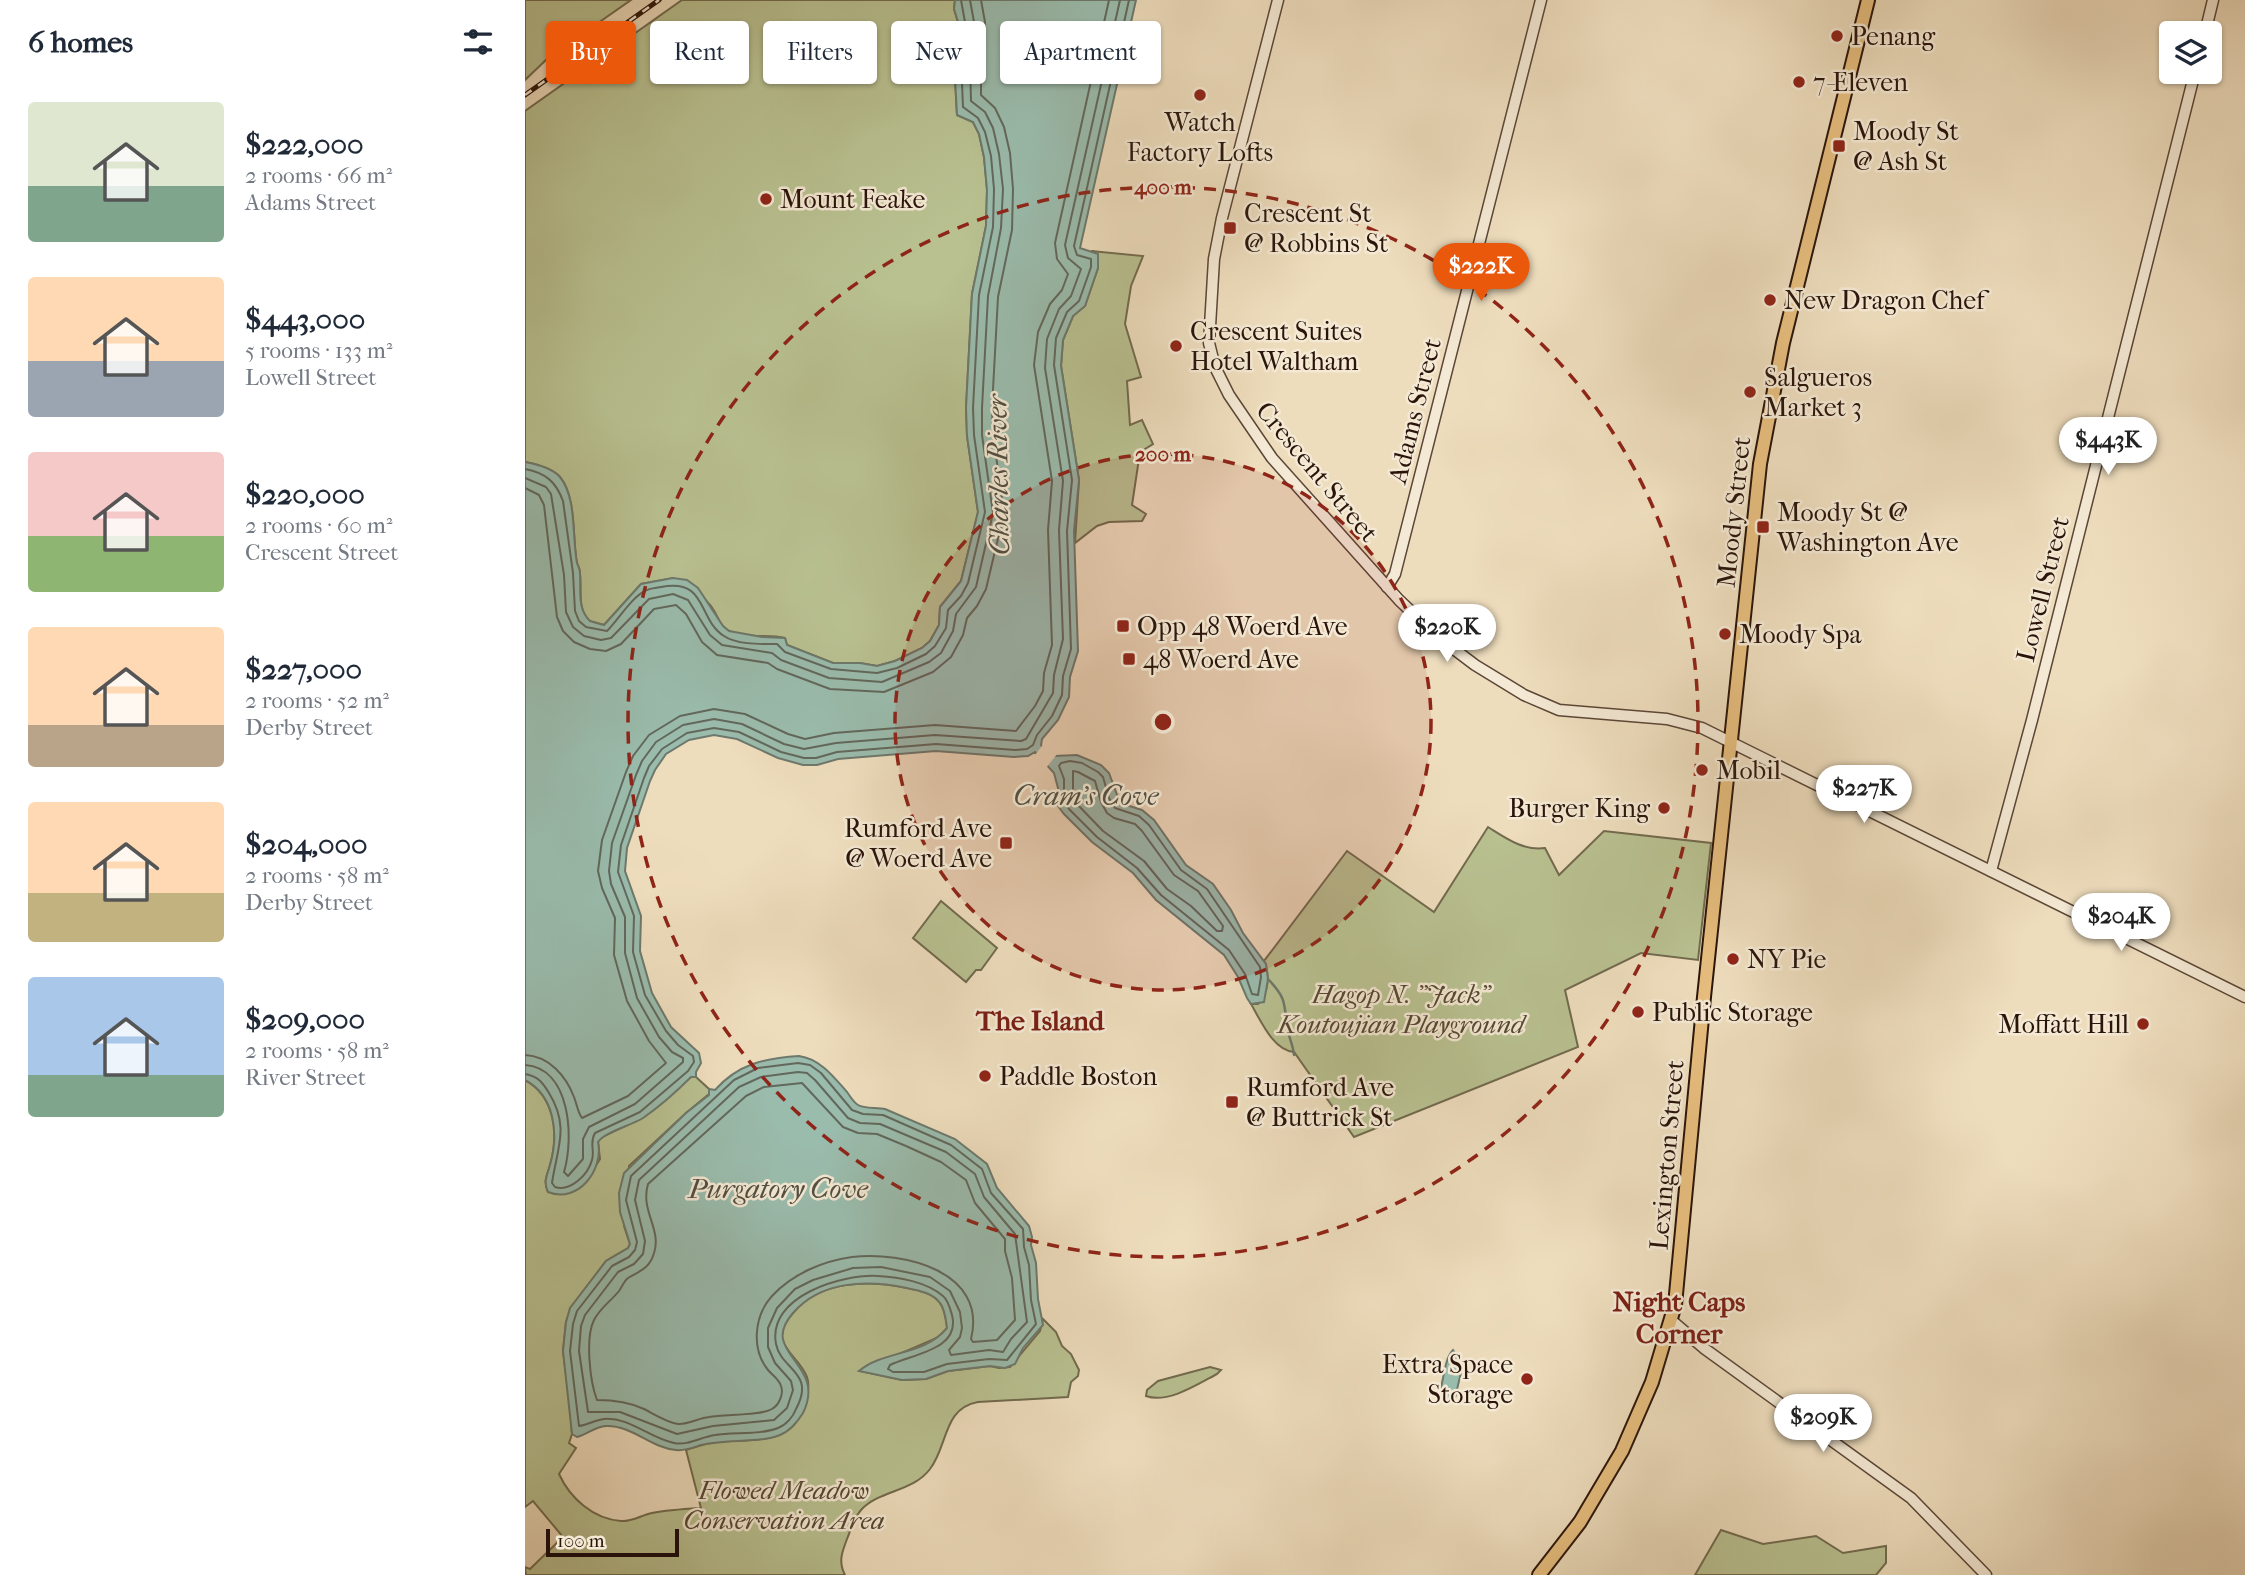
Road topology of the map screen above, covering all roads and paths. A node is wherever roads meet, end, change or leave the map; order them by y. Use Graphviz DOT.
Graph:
graph roads {
  1 [pos="1278,0"];
  2 [pos="1541,0"];
  3 [pos="1868,0"];
  4 [pos="2213,0"];
  5 [pos="2208,21"];
  6 [pos="2192,84"];
  7 [pos="1387,587"];
  8 [pos="1731,741"];
  9 [pos="1991,871"];
  10 [pos="2245,997"];
  11 [pos="1704,998"];
  12 [pos="1671,1320"];
  13 [pos="1539,1575"];
  14 [pos="1986,1575"];
  1 -- 7 [label="street, Crescent Street"];
  2 -- 7 [label="street, Adams Street"];
  3 -- 8 [label="main road, Moody Street"];
  4 -- 5 [label="street"];
  6 -- 9 [label="street, Lowell Street"];
  7 -- 8 [label="street, Crescent Street"];
  8 -- 9 [label="street, Crescent Street"];
  8 -- 11 [label="main road, Moody Street"];
  9 -- 10 [label="street, Crescent Street"];
  11 -- 12 [label="main road, Lexington Street"];
  12 -- 13 [label="main road, Lexington Street"];
  12 -- 14 [label="street"];
}
